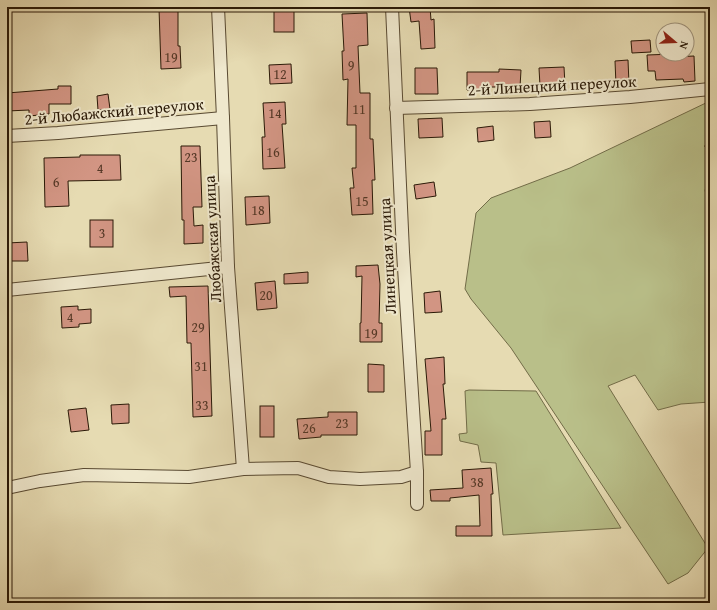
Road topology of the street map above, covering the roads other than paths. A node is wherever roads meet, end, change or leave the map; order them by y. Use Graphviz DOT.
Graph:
graph roads {
  1 [pos="218,7"];
  2 [pos="392,7"];
  3 [pos="710,88"];
  4 [pos="396,108"];
  5 [pos="224,118"];
  6 [pos="7,136"];
  7 [pos="228,267"];
  8 [pos="7,290"];
  9 [pos="243,469"];
  10 [pos="417,472"];
  11 [pos="7,488"];
  12 [pos="417,504"];
  1 -- 5 [label="street, Любажская улица"];
  2 -- 4 [label="street, Линецкая улица"];
  3 -- 4 [label="street, 2-й Линецкий переулок"];
  4 -- 10 [label="street, Линецкая улица"];
  5 -- 6 [label="street, 2-й Любажский переулок"];
  5 -- 7 [label="street, Любажская улица"];
  7 -- 8 [label="street"];
  7 -- 9 [label="street, Любажская улица"];
  9 -- 10 [label="street"];
  9 -- 11 [label="street"];
  10 -- 12 [label="street, Линецкая улица"];
}
